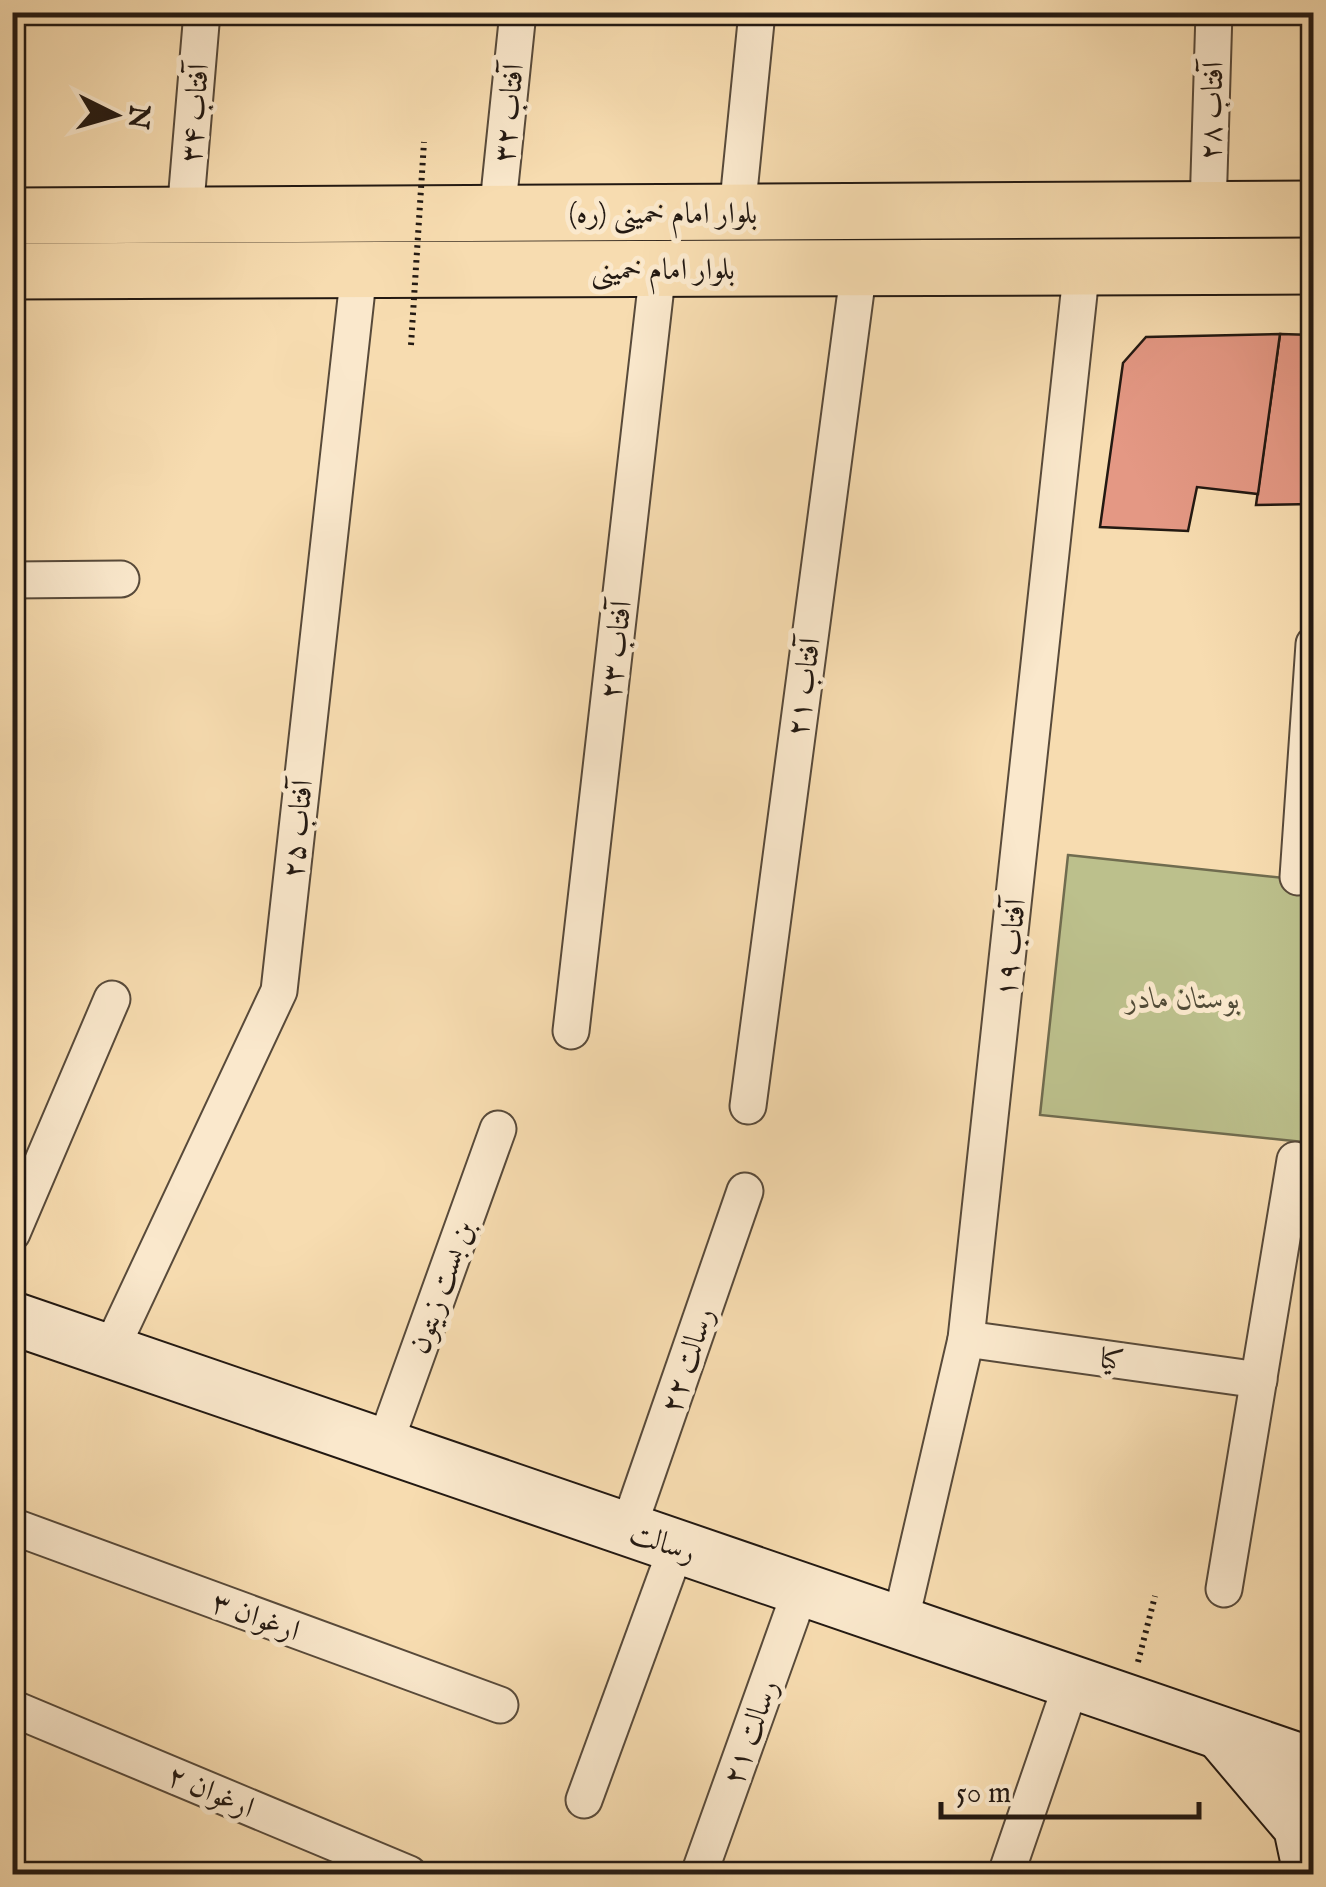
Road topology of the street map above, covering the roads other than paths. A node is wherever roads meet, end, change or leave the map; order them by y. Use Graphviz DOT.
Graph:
graph roads {
  1 [pos="202,12"];
  2 [pos="518,12"];
  3 [pos="757,12"];
  4 [pos="1214,12"];
  5 [pos="1208,209"];
  6 [pos="1314,209"];
  7 [pos="737,212"];
  8 [pos="185,214"];
  9 [pos="497,214"];
  10 [pos="12,216"];
  11 [pos="1082,266"];
  12 [pos="1314,266"];
  13 [pos="859,268"];
  14 [pos="658,269"];
  15 [pos="358,271"];
  16 [pos="12,272"];
  17 [pos="12,580"];
  18 [pos="122,580"];
  19 [pos="1314,644"];
  20 [pos="1298,877"];
  21 [pos="112,999"];
  22 [pos="571,1031"];
  23 [pos="748,1106"];
  24 [pos="498,1129"];
  25 [pos="1295,1160"];
  26 [pos="746,1190"];
  27 [pos="12,1233"];
  28 [pos="12,1318"];
  29 [pos="966,1339"];
  30 [pos="110,1351"];
  31 [pos="1259,1380"];
  32 [pos="384,1446"];
  33 [pos="12,1526"];
  34 [pos="628,1530"];
  35 [pos="677,1546"];
  36 [pos="801,1589"];
  37 [pos="1224,1589"];
  38 [pos="900,1623"];
  39 [pos="1072,1682"];
  40 [pos="500,1705"];
  41 [pos="12,1708"];
  42 [pos="1221,1734"];
  43 [pos="1314,1765"];
  44 [pos="584,1800"];
  45 [pos="409,1874"];
  46 [pos="699,1874"];
  47 [pos="1006,1874"];
  48 [pos="1310,1874"];
  1 -- 8 [label="street, آفتاب ۳۴"];
  2 -- 9 [label="street, آفتاب ۳۲"];
  3 -- 7 [label="street"];
  4 -- 5 [label="street, آفتاب ۲۸"];
  5 -- 6 [label="main road, بلوار امام خمینی (ره)"];
  5 -- 7 [label="main road, بلوار امام خمینی (ره)"];
  7 -- 9 [label="main road, بلوار امام خمینی (ره)"];
  8 -- 9 [label="main road, بلوار امام خمینی (ره)"];
  8 -- 10 [label="main road, بلوار امام خمینی (ره)"];
  11 -- 12 [label="main road, بلوار امام خمینی"];
  11 -- 13 [label="main road, بلوار امام خمینی"];
  11 -- 29 [label="street, آفتاب ۱۹"];
  13 -- 14 [label="main road, بلوار امام خمینی"];
  13 -- 23 [label="street, آفتاب ۲۱"];
  14 -- 15 [label="main road, بلوار امام خمینی"];
  14 -- 22 [label="street, آفتاب ۲۳"];
  15 -- 16 [label="main road, بلوار امام خمینی"];
  15 -- 30 [label="street, آفتاب ۲۵"];
  17 -- 18 [label="street"];
  19 -- 20 [label="street"];
  21 -- 27 [label="street"];
  24 -- 32 [label="street, بن بست زیتون"];
  25 -- 31 [label="street"];
  26 -- 34 [label="street, رسالت ۲۲"];
  28 -- 30 [label="main road, رسالت"];
  29 -- 31 [label="street, کیا"];
  29 -- 38 [label="street, آفتاب ۱۹"];
  30 -- 32 [label="main road, رسالت"];
  31 -- 37 [label="street"];
  32 -- 34 [label="main road, رسالت"];
  33 -- 40 [label="street, ارغوان ۳"];
  34 -- 35 [label="main road, رسالت"];
  35 -- 36 [label="main road, رسالت"];
  35 -- 44 [label="street"];
  36 -- 38 [label="main road, رسالت"];
  36 -- 46 [label="street, رسالت ۲۱"];
  38 -- 39 [label="main road, رسالت"];
  39 -- 42 [label="main road, رسالت"];
  39 -- 47 [label="street"];
  41 -- 45 [label="street, ارغوان ۲"];
  42 -- 43 [label="main road, رسالت"];
  42 -- 48 [label="main road"];
}
